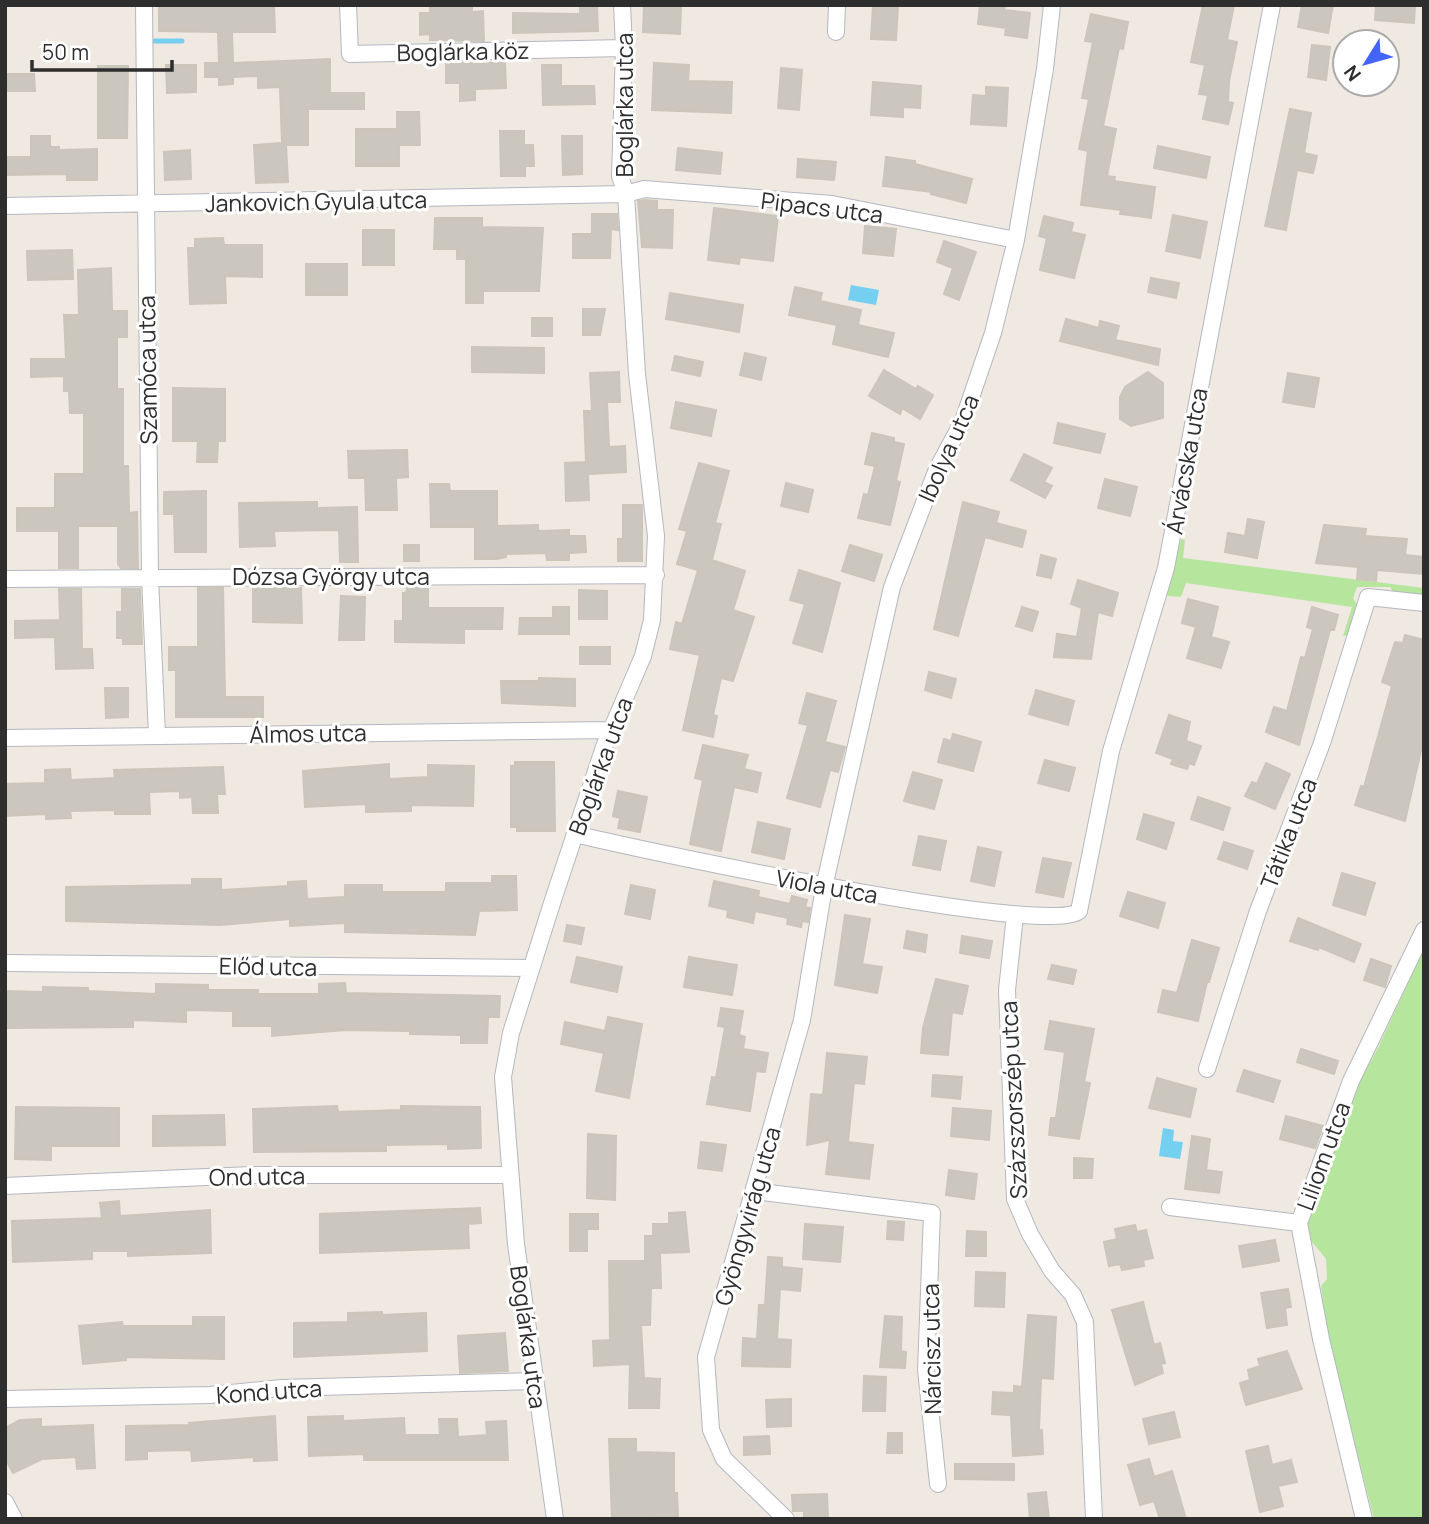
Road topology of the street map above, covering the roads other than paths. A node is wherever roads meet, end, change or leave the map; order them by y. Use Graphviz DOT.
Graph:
graph roads {
  1 [pos="144,5"];
  2 [pos="348,5"];
  3 [pos="622,5"];
  4 [pos="837,5"];
  5 [pos="1052,5"];
  6 [pos="1272,5"];
  7 [pos="836,32"];
  8 [pos="624,48"];
  9 [pos="626,194"];
  10 [pos="5,206"];
  11 [pos="145,206"];
  12 [pos="1016,240"];
  13 [pos="656,575"];
  14 [pos="150,577"];
  15 [pos="5,579"];
  16 [pos="1424,603"];
  17 [pos="610,730"];
  18 [pos="156,735"];
  19 [pos="5,738"];
  20 [pos="575,834"];
  21 [pos="824,887"];
  22 [pos="1079,911"];
  23 [pos="1015,915"];
  24 [pos="1424,930"];
  25 [pos="5,963"];
  26 [pos="531,968"];
  27 [pos="1207,1069"];
  28 [pos="508,1175"];
  29 [pos="5,1186"];
  30 [pos="754,1191"];
  31 [pos="1170,1207"];
  32 [pos="1299,1223"];
  33 [pos="533,1381"];
  34 [pos="5,1399"];
  35 [pos="937,1484"];
  36 [pos="5,1502"];
  37 [pos="14,1519"];
  38 [pos="555,1519"];
  39 [pos="786,1519"];
  40 [pos="1094,1519"];
  41 [pos="1364,1519"];
  1 -- 11 [label="street, Szamóca utca"];
  2 -- 8 [label="street, Boglárka köz"];
  3 -- 8 [label="street, Boglárka utca"];
  4 -- 7 [label="street"];
  5 -- 12 [label="street, Ibolya utca"];
  6 -- 22 [label="street, Árvácska utca"];
  8 -- 9 [label="street, Boglárka utca"];
  9 -- 11 [label="street, Jankovich Gyula utca"];
  9 -- 12 [label="street, Pipacs utca"];
  9 -- 13 [label="street, Boglárka utca"];
  10 -- 11 [label="street, Jankovich Gyula utca"];
  11 -- 14 [label="street, Szamóca utca"];
  12 -- 21 [label="street, Ibolya utca"];
  13 -- 14 [label="street, Dózsa György utca"];
  13 -- 17 [label="street, Boglárka utca"];
  14 -- 15 [label="street, Dózsa György utca"];
  14 -- 18 [label="street, Szamóca utca"];
  16 -- 27 [label="street, Tátika utca"];
  17 -- 18 [label="street, Álmos utca"];
  17 -- 20 [label="street, Boglárka utca"];
  18 -- 19 [label="street, Álmos utca"];
  20 -- 21 [label="street, Viola utca"];
  20 -- 26 [label="street, Boglárka utca"];
  21 -- 23 [label="street, Viola utca"];
  21 -- 30 [label="street, Gyöngyvirág utca"];
  22 -- 23 [label="street, Viola utca"];
  23 -- 40 [label="street, Százszorszép utca"];
  24 -- 32 [label="street, Liliom utca"];
  25 -- 26 [label="street, Előd utca"];
  26 -- 28 [label="street, Boglárka utca"];
  28 -- 29 [label="street, Ond utca"];
  28 -- 33 [label="street, Boglárka utca"];
  30 -- 35 [label="street, Nárcisz utca"];
  30 -- 39 [label="street, Gyöngyvirág utca"];
  31 -- 32 [label="street"];
  32 -- 41 [label="street, Liliom utca"];
  33 -- 34 [label="street, Kond utca"];
  33 -- 38 [label="street, Boglárka utca"];
  36 -- 37 [label="street"];
}
